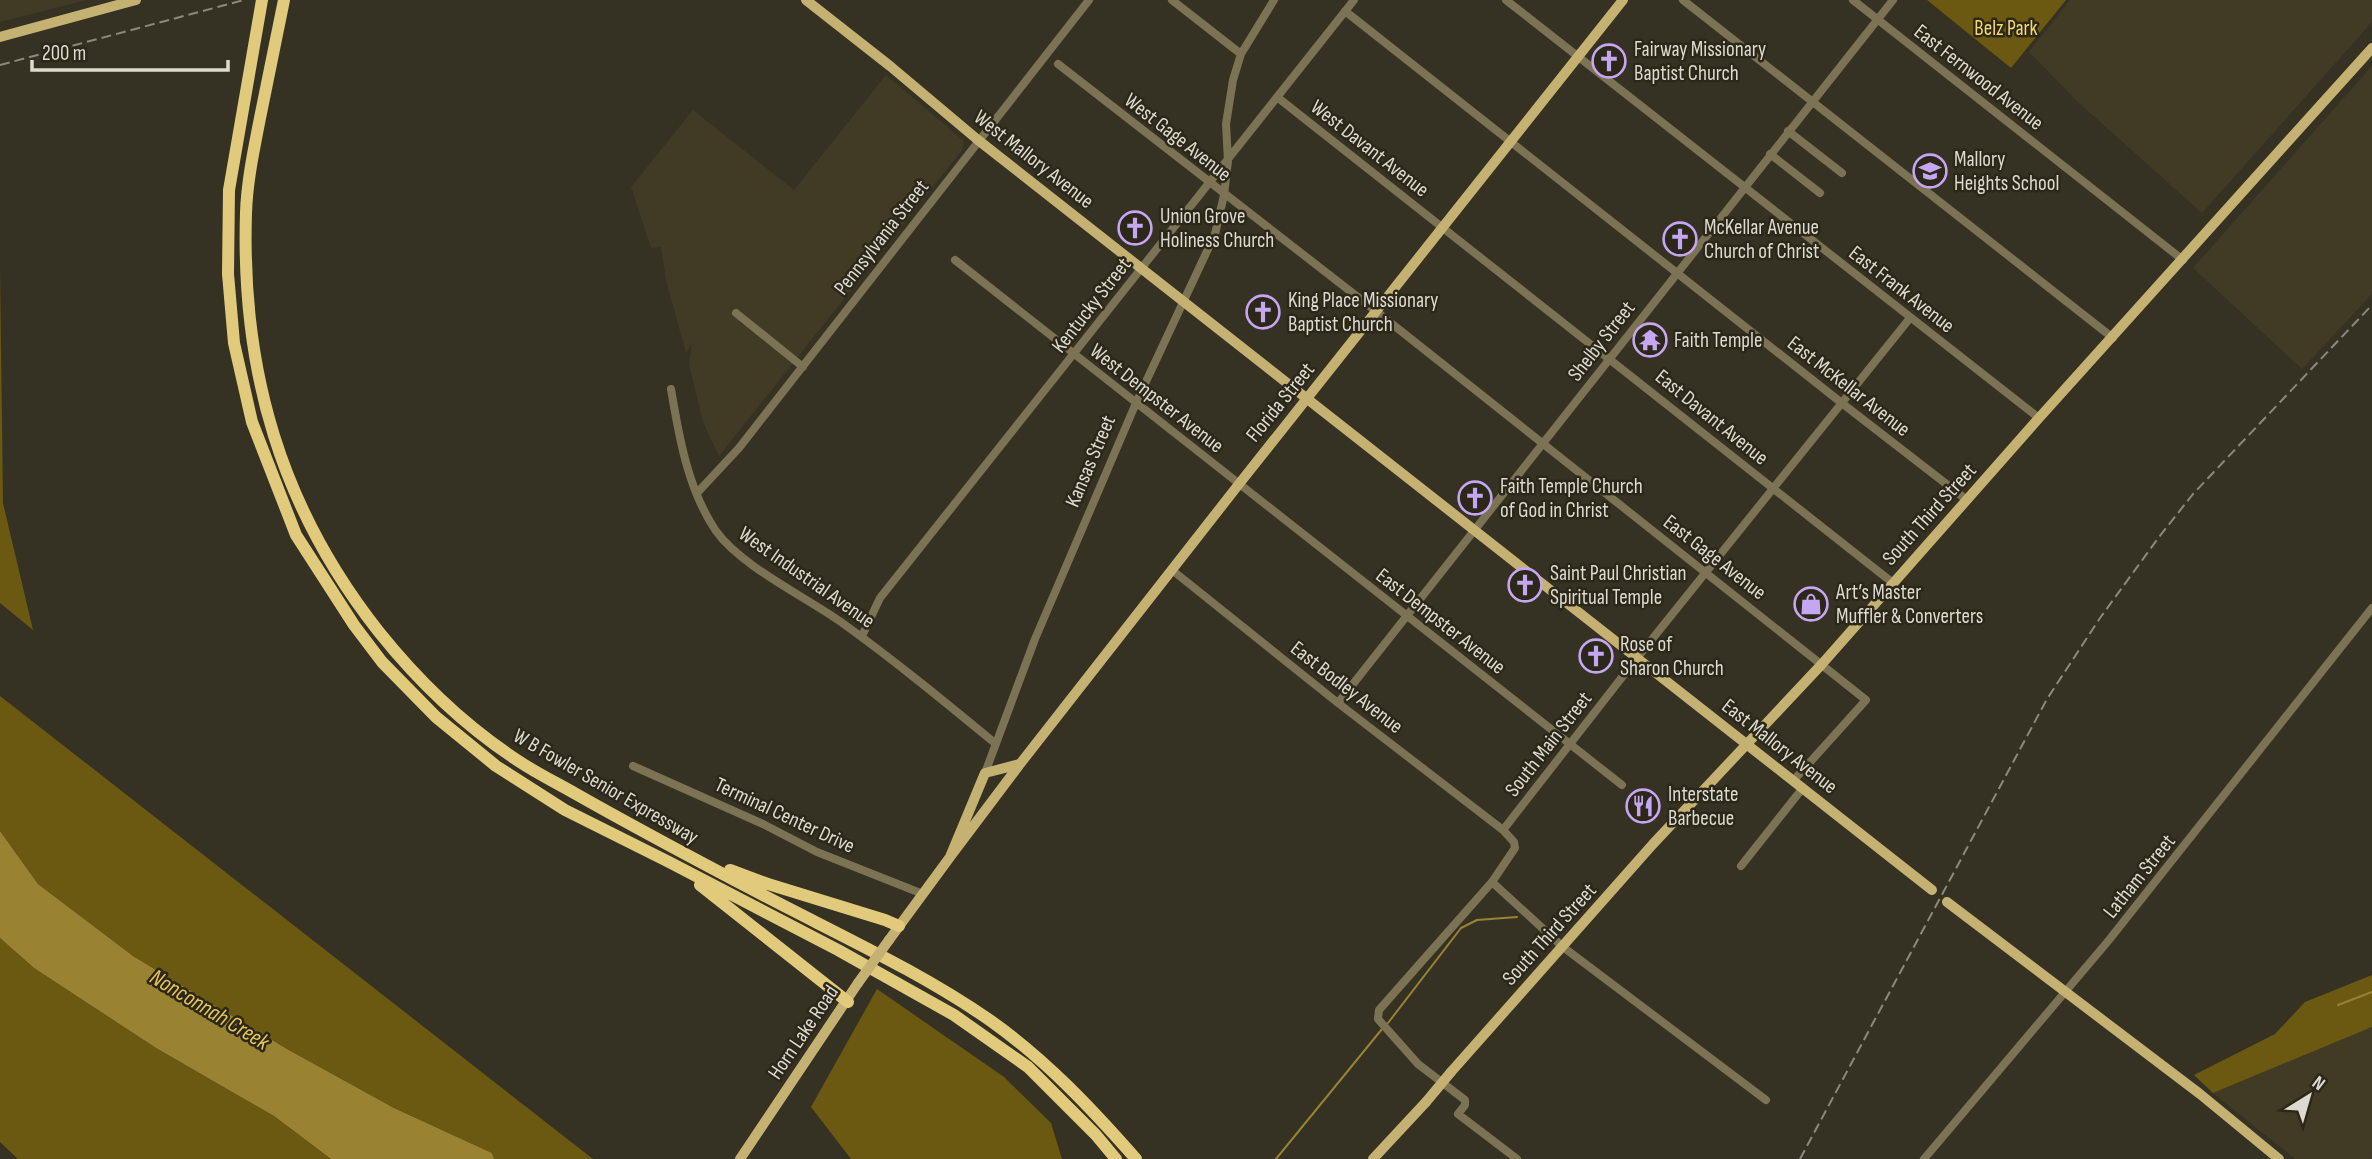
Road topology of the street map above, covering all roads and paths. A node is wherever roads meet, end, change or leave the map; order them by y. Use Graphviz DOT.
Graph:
graph roads {
  1 [pos="136,0"];
  2 [pos="806,0"];
  3 [pos="825,0"];
  4 [pos="1089,0"];
  5 [pos="1172,0"];
  6 [pos="1275,0"];
  7 [pos="1354,0"];
  8 [pos="1506,0"];
  9 [pos="1623,0"];
  10 [pos="1683,0"];
  11 [pos="1853,0"];
  12 [pos="1893,0"];
  13 [pos="283,5"];
  14 [pos="260,6"];
  15 [pos="818,9"];
  16 [pos="1345,11"];
  17 [pos="1878,20"];
  18 [pos="0,37"];
  19 [pos="2372,48"];
  20 [pos="1241,54"];
  21 [pos="1578,57"];
  22 [pos="1058,64"];
  23 [pos="1277,97"];
  24 [pos="1812,100"];
  25 [pos="1788,131"];
  26 [pos="978,140"];
  27 [pos="1512,142"];
  28 [pos="1770,154"];
  29 [pos="1228,161"];
  30 [pos="1842,173"];
  31 [pos="1209,184"];
  32 [pos="1744,186"];
  33 [pos="1820,193"];
  34 [pos="1224,195"];
  35 [pos="1442,228"];
  36 [pos="954,260"];
  37 [pos="2183,260"];
  38 [pos="1142,269"];
  39 [pos="1676,273"];
  40 [pos="1183,300"];
  41 [pos="1377,312"];
  42 [pos="736,313"];
  43 [pos="1910,318"];
  44 [pos="2113,338"];
  45 [pos="1075,355"];
  46 [pos="1611,358"];
  47 [pos="803,367"];
  48 [pos="671,389"];
  49 [pos="1307,398"];
  50 [pos="1136,403"];
  51 [pos="1843,404"];
  52 [pos="2039,418"];
  53 [pos="1542,444"];
  54 [pos="1239,484"];
  55 [pos="1775,489"];
  56 [pos="697,493"];
  57 [pos="1967,500"];
  58 [pos="1475,531"];
  59 [pos="1172,570"];
  60 [pos="1707,573"];
  61 [pos="1893,583"];
  62 [pos="2372,608"];
  63 [pos="1407,616"];
  64 [pos="862,636"];
  65 [pos="1637,658"];
  66 [pos="1822,664"];
  67 [pos="1338,703"];
  68 [pos="996,744"];
  69 [pos="1746,744"];
  70 [pos="1570,745"];
  71 [pos="1020,764"];
  72 [pos="633,766"];
  73 [pos="985,773"];
  74 [pos="1793,781"];
  75 [pos="1622,785"];
  76 [pos="1802,789"];
  77 [pos="1503,830"];
  78 [pos="678,850"];
  79 [pos="950,858"];
  80 [pos="669,862"];
  81 [pos="1741,866"];
  82 [pos="1492,882"];
  83 [pos="1932,890"];
  84 [pos="923,894"];
  85 [pos="1947,902"];
  86 [pos="899,926"];
  87 [pos="1563,947"];
  88 [pos="2065,992"];
  89 [pos="848,1002"];
  90 [pos="1766,1100"];
  91 [pos="740,1159"];
  92 [pos="1116,1159"];
  93 [pos="1136,1159"];
  94 [pos="1373,1159"];
  95 [pos="1517,1159"];
  96 [pos="1924,1159"];
  97 [pos="2279,1159"];
  1 -- 18 [label="main road"];
  2 -- 15 [label="main road, West Mallory Avenue"];
  3 -- 15 [label="street"];
  4 -- 26 [label="street, Pennsylvania Street"];
  5 -- 20 [label="street"];
  6 -- 20 [label="street, Kansas Street"];
  7 -- 16 [label="street, Kentucky Street"];
  8 -- 21 [label="street, East Frank Avenue"];
  9 -- 21 [label="main road, Florida Street"];
  10 -- 24 [label="street"];
  11 -- 17 [label="street, East Fernwood Avenue"];
  12 -- 17 [label="street, Shelby Street"];
  13 -- 78 [label="highway, W B Fowler Senior Expressway"];
  14 -- 80 [label="highway, W B Fowler Senior Expressway"];
  15 -- 26 [label="main road, West Mallory Avenue"];
  16 -- 23 [label="street, Kentucky Street"];
  16 -- 27 [label="street, East McKellar Avenue"];
  17 -- 24 [label="street, Shelby Street"];
  17 -- 37 [label="street, East Fernwood Avenue"];
  19 -- 37 [label="main road, South Third Street"];
  20 -- 29 [label="street, Kansas Street"];
  21 -- 27 [label="main road, Florida Street"];
  21 -- 32 [label="street, East Frank Avenue"];
  22 -- 31 [label="street, West Gage Avenue"];
  23 -- 29 [label="street, Kentucky Street"];
  23 -- 35 [label="street, West Davant Avenue"];
  24 -- 25 [label="street, Shelby Street"];
  24 -- 44 [label="street"];
  25 -- 28 [label="street, Shelby Street"];
  25 -- 30 [label="street"];
  26 -- 38 [label="main road, West Mallory Avenue"];
  26 -- 47 [label="street, Pennsylvania Street"];
  27 -- 35 [label="main road, Florida Street"];
  27 -- 39 [label="street, East McKellar Avenue"];
  28 -- 32 [label="street, Shelby Street"];
  28 -- 33 [label="street"];
  29 -- 31 [label="street, Kentucky Street"];
  29 -- 34 [label="street, Kansas Street"];
  31 -- 34 [label="street, West Gage Avenue"];
  31 -- 38 [label="street, Kentucky Street"];
  32 -- 39 [label="street, Shelby Street"];
  32 -- 43 [label="street, East Frank Avenue"];
  34 -- 40 [label="street, Kansas Street"];
  34 -- 41 [label="street, West Gage Avenue"];
  35 -- 41 [label="main road, Florida Street"];
  35 -- 46 [label="street, East Davant Avenue"];
  36 -- 45 [label="street, West Dempster Avenue"];
  37 -- 44 [label="main road, South Third Street"];
  38 -- 40 [label="main road, West Mallory Avenue"];
  38 -- 45 [label="street, Kentucky Street"];
  39 -- 46 [label="street, Shelby Street"];
  39 -- 51 [label="street, East McKellar Avenue"];
  40 -- 49 [label="main road, West Mallory Avenue"];
  40 -- 50 [label="street, Kansas Street"];
  41 -- 49 [label="main road, Florida Street"];
  41 -- 53 [label="street, East Gage Avenue"];
  42 -- 47 [label="street"];
  43 -- 51 [label="street, South Main Street"];
  43 -- 52 [label="street, East Frank Avenue"];
  44 -- 52 [label="main road, South Third Street"];
  45 -- 50 [label="street, West Dempster Avenue"];
  45 -- 64 [label="street, Kentucky Street"];
  46 -- 53 [label="street, Shelby Street"];
  46 -- 55 [label="street, East Davant Avenue"];
  47 -- 56 [label="street, Pennsylvania Street"];
  48 -- 56 [label="street, West Industrial Avenue"];
  49 -- 54 [label="main road, Florida Street"];
  49 -- 58 [label="main road, East Mallory Avenue"];
  50 -- 54 [label="street, West Dempster Avenue"];
  50 -- 68 [label="street, Kansas Street"];
  51 -- 55 [label="street, South Main Street"];
  51 -- 57 [label="street, East McKellar Avenue"];
  52 -- 57 [label="main road, South Third Street"];
  53 -- 58 [label="street, Shelby Street"];
  53 -- 60 [label="street, East Gage Avenue"];
  54 -- 59 [label="main road, Florida Street"];
  54 -- 63 [label="street, East Dempster Avenue"];
  55 -- 60 [label="street, South Main Street"];
  55 -- 61 [label="street, East Davant Avenue"];
  56 -- 64 [label="street, West Industrial Avenue"];
  57 -- 61 [label="main road, South Third Street"];
  58 -- 63 [label="street, Shelby Street"];
  58 -- 65 [label="main road, East Mallory Avenue"];
  59 -- 67 [label="street, East Bodley Avenue"];
  59 -- 71 [label="main road, Florida Street"];
  60 -- 65 [label="street, South Main Street"];
  60 -- 66 [label="street, East Gage Avenue"];
  61 -- 66 [label="main road, South Third Street"];
  62 -- 88 [label="street, Latham Street"];
  63 -- 67 [label="street, Shelby Street"];
  63 -- 70 [label="street, East Dempster Avenue"];
  64 -- 68 [label="street, West Industrial Avenue"];
  65 -- 69 [label="main road, East Mallory Avenue"];
  65 -- 70 [label="street, South Main Street"];
  66 -- 69 [label="main road, South Third Street"];
  66 -- 74 [label="street, East Gage Avenue"];
  67 -- 77 [label="street, East Bodley Avenue"];
  68 -- 73 [label="street, Kansas Street"];
  69 -- 74 [label="main road, East Mallory Avenue"];
  69 -- 87 [label="main road, South Third Street"];
  70 -- 75 [label="street, East Dempster Avenue"];
  70 -- 77 [label="street, South Main Street"];
  71 -- 73 [label="main road"];
  71 -- 79 [label="main road, Florida Street"];
  72 -- 84 [label="street, Terminal Center Drive"];
  73 -- 79 [label="main road, Kansas Street"];
  74 -- 76 [label="main road, East Mallory Avenue"];
  76 -- 81 [label="street"];
  76 -- 83 [label="main road, East Mallory Avenue"];
  77 -- 82 [label="street"];
  78 -- 86 [label="highway"];
  78 -- 93 [label="highway, W B Fowler Senior Expressway"];
  79 -- 84 [label="main road, Kansas Street"];
  80 -- 89 [label="highway"];
  80 -- 92 [label="highway, W B Fowler Senior Expressway"];
  82 -- 87 [label="street"];
  82 -- 95 [label="street"];
  84 -- 86 [label="main road, Kansas Street"];
  85 -- 88 [label="main road"];
  86 -- 89 [label="main road, Horn Lake Road, bridge"];
  87 -- 90 [label="street"];
  87 -- 94 [label="main road, South Third Street, bridge"];
  88 -- 96 [label="street, Latham Street"];
  88 -- 97 [label="main road"];
  89 -- 91 [label="main road, Horn Lake Road"];
}
